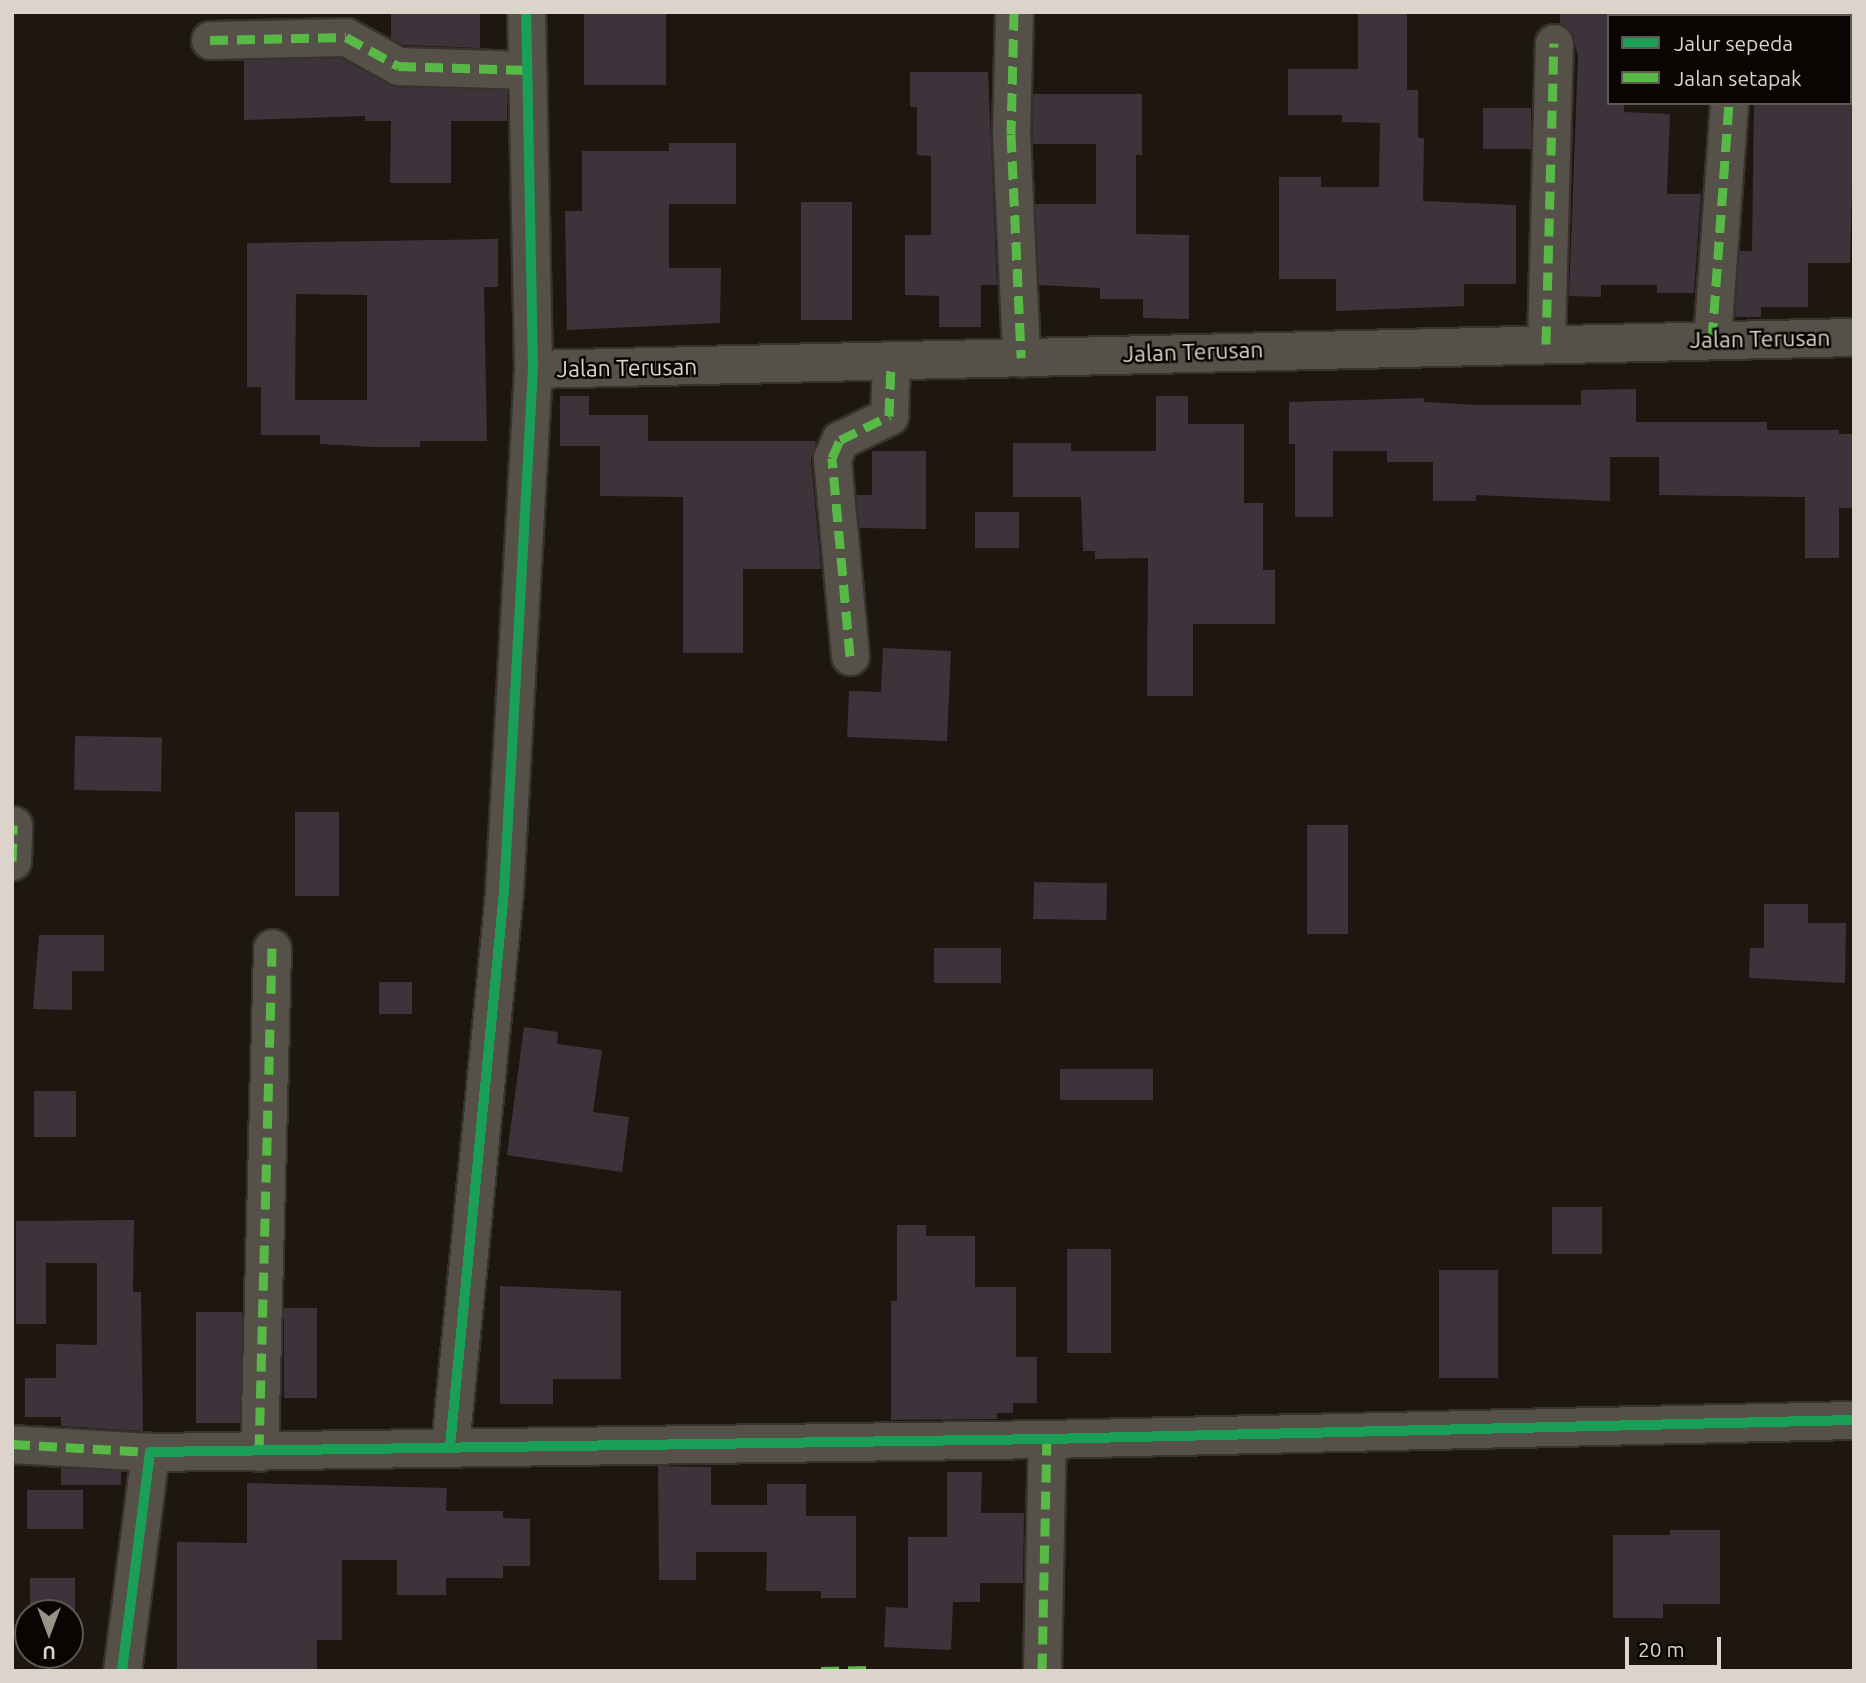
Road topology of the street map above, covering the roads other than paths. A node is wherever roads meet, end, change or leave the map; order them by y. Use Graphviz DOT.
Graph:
graph roads {
  1 [pos="526,12"];
  2 [pos="1014,12"];
  3 [pos="210,40"];
  4 [pos="1554,43"];
  5 [pos="526,70"];
  6 [pos="1729,105"];
  7 [pos="1854,337"];
  8 [pos="1712,340"];
  9 [pos="1546,344"];
  10 [pos="1021,358"];
  11 [pos="891,363"];
  12 [pos="533,369"];
  13 [pos="850,656"];
  14 [pos="13,825"];
  15 [pos="12,862"];
  16 [pos="272,948"];
  17 [pos="1854,1420"];
  18 [pos="1046,1439"];
  19 [pos="12,1444"];
  20 [pos="450,1446"];
  21 [pos="150,1452"];
  22 [pos="259,1452"];
  23 [pos="122,1671"];
  24 [pos="1042,1671"];
  1 -- 5 [label="street"];
  2 -- 10 [label="street"];
  3 -- 5 [label="street"];
  4 -- 9 [label="street"];
  5 -- 12 [label="street"];
  6 -- 8 [label="street"];
  7 -- 8 [label="street, Jalan Terusan"];
  8 -- 9 [label="street, Jalan Terusan"];
  9 -- 10 [label="street, Jalan Terusan"];
  10 -- 11 [label="street, Jalan Terusan"];
  11 -- 12 [label="street, Jalan Terusan"];
  11 -- 13 [label="street"];
  12 -- 20 [label="street"];
  14 -- 15 [label="street"];
  16 -- 22 [label="street"];
  17 -- 18 [label="street"];
  18 -- 20 [label="street"];
  18 -- 24 [label="street"];
  19 -- 21 [label="street"];
  20 -- 22 [label="street"];
  21 -- 22 [label="street"];
  21 -- 23 [label="street"];
}
